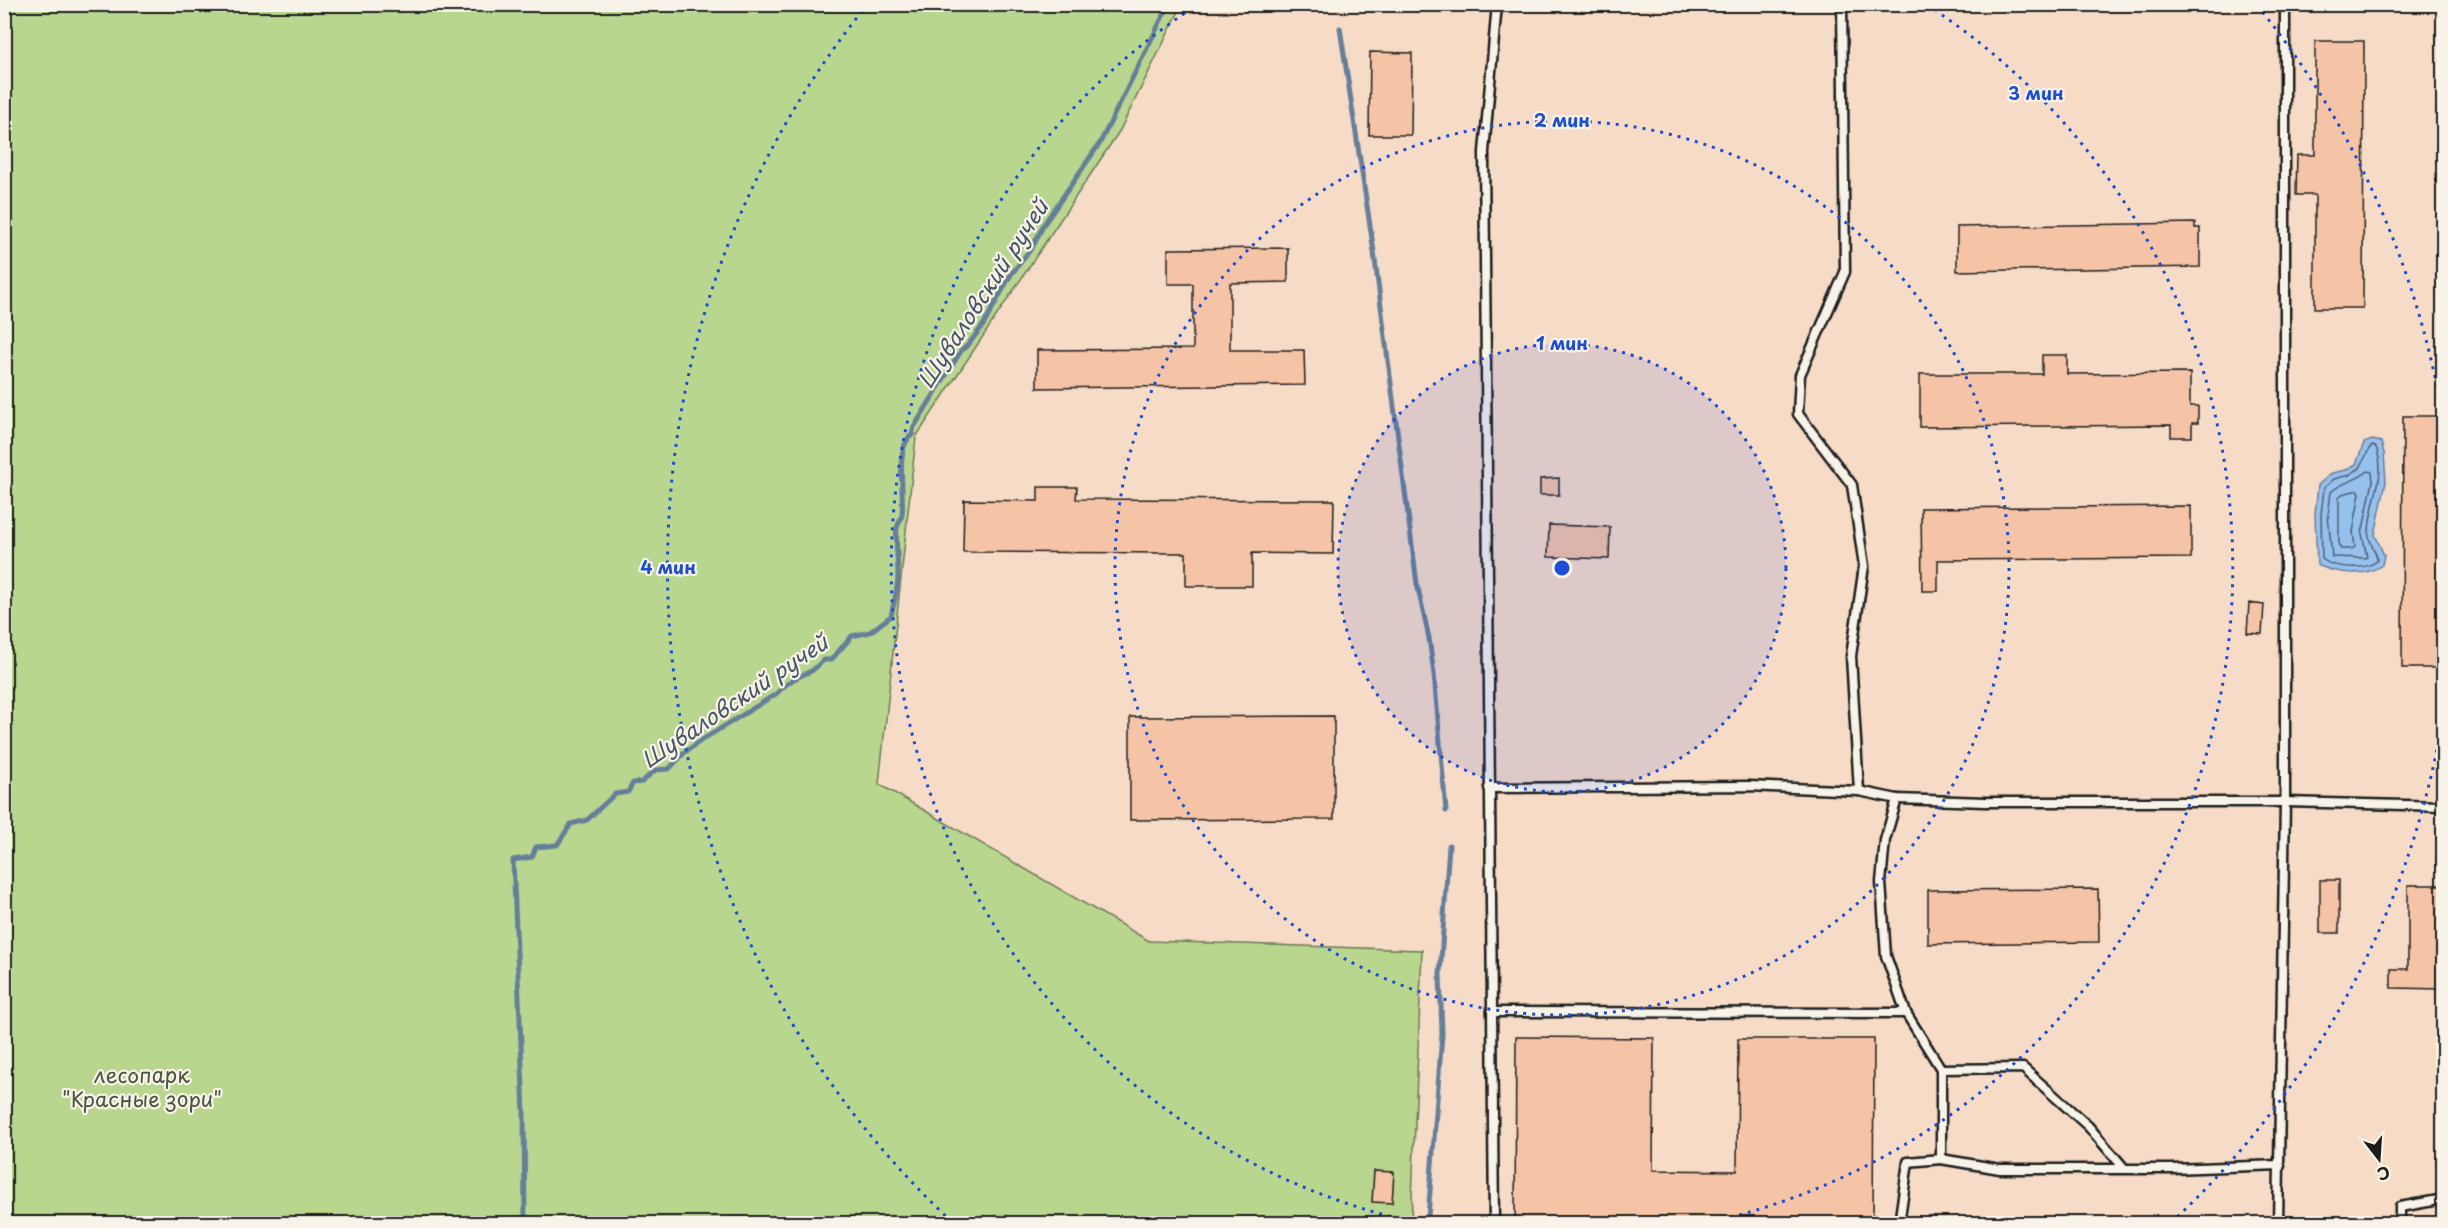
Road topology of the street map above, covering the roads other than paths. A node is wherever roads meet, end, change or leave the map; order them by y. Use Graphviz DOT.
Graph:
graph roads {
  1 [pos="1497,4"];
  2 [pos="1842,4"];
  3 [pos="2285,4"];
  4 [pos="1489,788"];
  5 [pos="1859,790"];
  6 [pos="1897,799"];
  7 [pos="2285,802"];
  8 [pos="2444,806"];
  9 [pos="1492,1012"];
  10 [pos="1906,1013"];
  11 [pos="1941,1069"];
  12 [pos="1941,1159"];
  13 [pos="2280,1165"];
  14 [pos="2124,1168"];
  15 [pos="2444,1198"];
  16 [pos="1494,1224"];
  17 [pos="1899,1224"];
  18 [pos="2278,1224"];
  19 [pos="2400,1224"];
  1 -- 4 [label="lane"];
  2 -- 5 [label="lane"];
  3 -- 7 [label="lane"];
  4 -- 5 [label="lane"];
  4 -- 9 [label="lane"];
  5 -- 6 [label="lane"];
  6 -- 7 [label="lane"];
  6 -- 10 [label="lane"];
  7 -- 8 [label="lane"];
  7 -- 13 [label="lane"];
  9 -- 10 [label="lane"];
  9 -- 16 [label="lane"];
  10 -- 11 [label="lane"];
  11 -- 12 [label="lane"];
  11 -- 14 [label="lane"];
  12 -- 14 [label="lane"];
  12 -- 17 [label="lane"];
  13 -- 14 [label="lane"];
  13 -- 18 [label="lane"];
  15 -- 19 [label="lane"];
}
